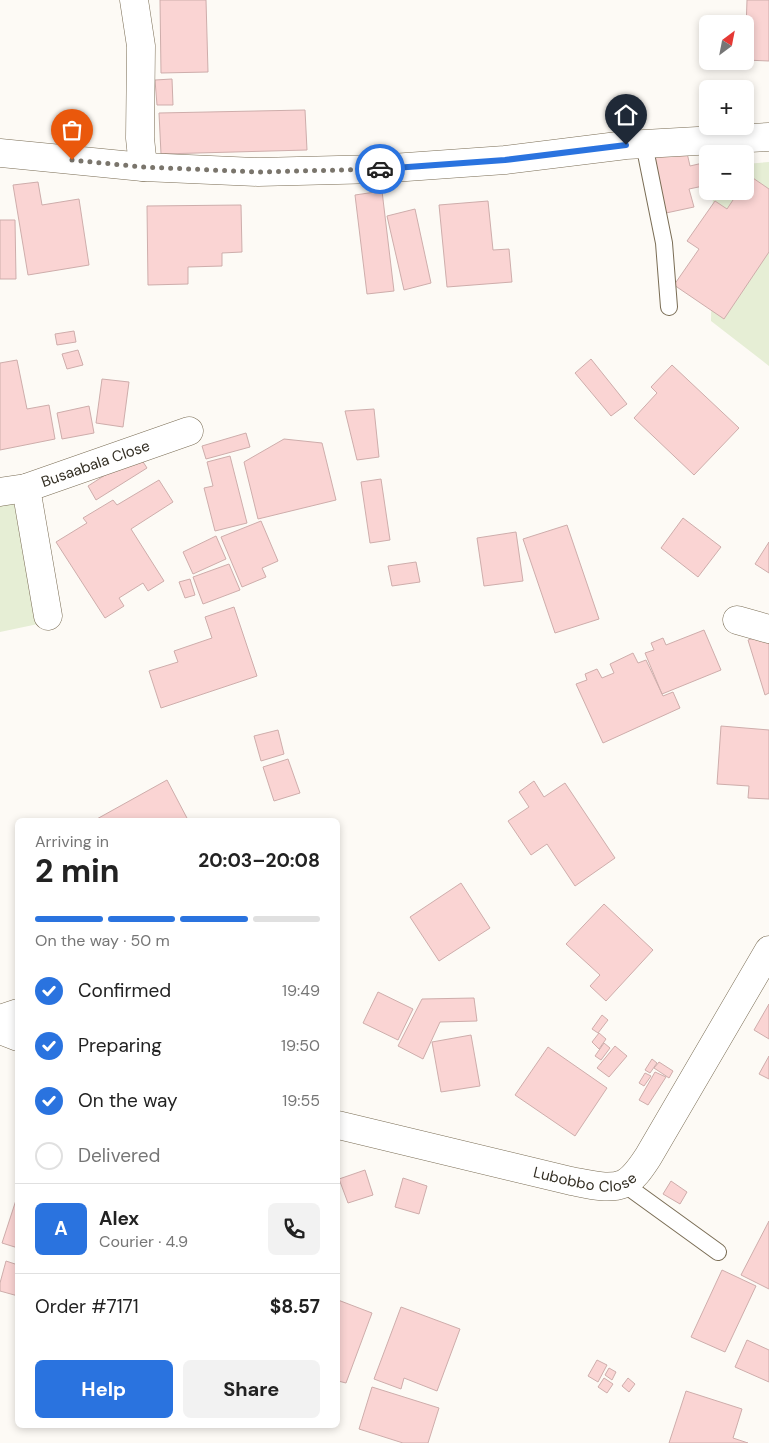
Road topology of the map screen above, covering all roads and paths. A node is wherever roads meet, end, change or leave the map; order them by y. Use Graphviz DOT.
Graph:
graph roads {
  1 [pos="134,0"];
  2 [pos="769,137"];
  3 [pos="644,144"];
  4 [pos="0,153"];
  5 [pos="143,167"];
  6 [pos="670,307"];
  7 [pos="189,431"];
  8 [pos="13,490"];
  9 [pos="48,616"];
  10 [pos="737,620"];
  11 [pos="769,629"];
  12 [pos="769,950"];
  13 [pos="15,1014"];
  14 [pos="0,1020"];
  15 [pos="0,1030"];
  16 [pos="15,1036"];
  17 [pos="340,1124"];
  18 [pos="624,1184"];
  19 [pos="718,1252"];
  1 -- 5 [label="street"];
  2 -- 3 [label="street"];
  3 -- 5 [label="street"];
  3 -- 6 [label="lane"];
  4 -- 5 [label="street"];
  7 -- 8 [label="street, Busaabala Close"];
  8 -- 9 [label="street"];
  10 -- 11 [label="street"];
  12 -- 18 [label="street, Lubobbo Close"];
  13 -- 14 [label="street"];
  15 -- 16 [label="street"];
  17 -- 18 [label="street, Lubobbo Close"];
  18 -- 19 [label="lane"];
}
